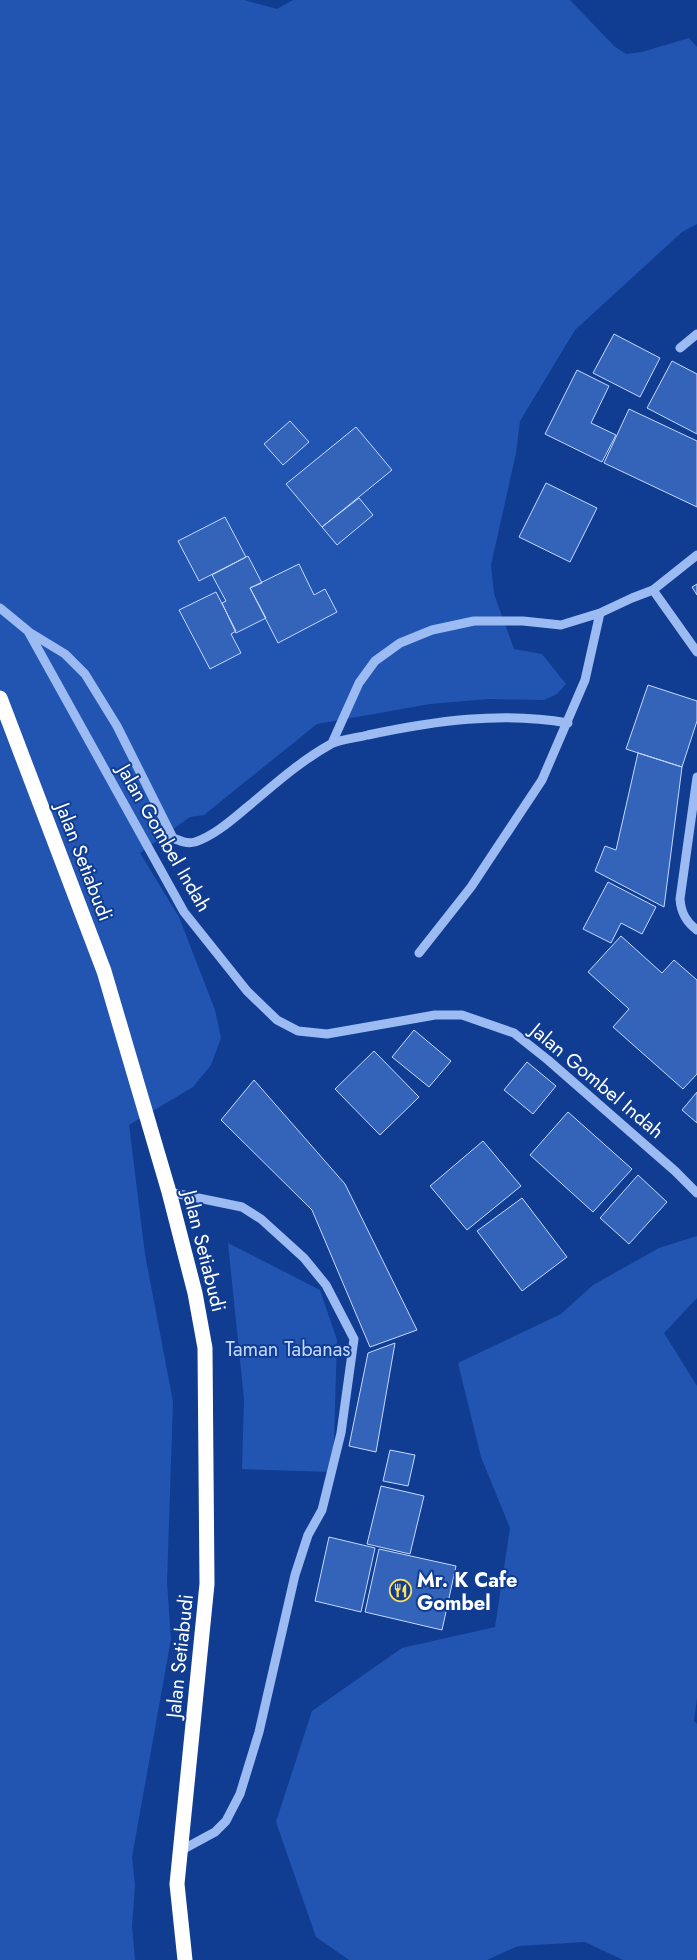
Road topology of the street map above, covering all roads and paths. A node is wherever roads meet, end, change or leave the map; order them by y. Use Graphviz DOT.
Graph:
graph roads {
  1 [pos="697,334"];
  2 [pos="680,348"];
  3 [pos="697,555"];
  4 [pos="653,590"];
  5 [pos="0,608"];
  6 [pos="600,613"];
  7 [pos="28,631"];
  8 [pos="697,652"];
  9 [pos="0,698"];
  10 [pos="568,723"];
  11 [pos="332,743"];
  12 [pos="697,777"];
  13 [pos="697,930"];
  14 [pos="418,953"];
  15 [pos="169,1192"];
  16 [pos="697,1193"];
  17 [pos="180,1852"];
  18 [pos="185,1960"];
  1 -- 2 [label="street"];
  3 -- 4 [label="street"];
  4 -- 6 [label="street"];
  4 -- 8 [label="street"];
  5 -- 7 [label="street, Jalan Gombel Indah"];
  6 -- 10 [label="street"];
  6 -- 11 [label="street"];
  7 -- 11 [label="street"];
  7 -- 16 [label="street, Jalan Gombel Indah"];
  9 -- 15 [label="highway, Jalan Setiabudi"];
  10 -- 11 [label="street"];
  10 -- 14 [label="street"];
  12 -- 13 [label="street"];
  15 -- 17 [label="highway, Jalan Setiabudi"];
  15 -- 17 [label="street"];
  17 -- 18 [label="highway, Jalan Setiabudi"];
}
